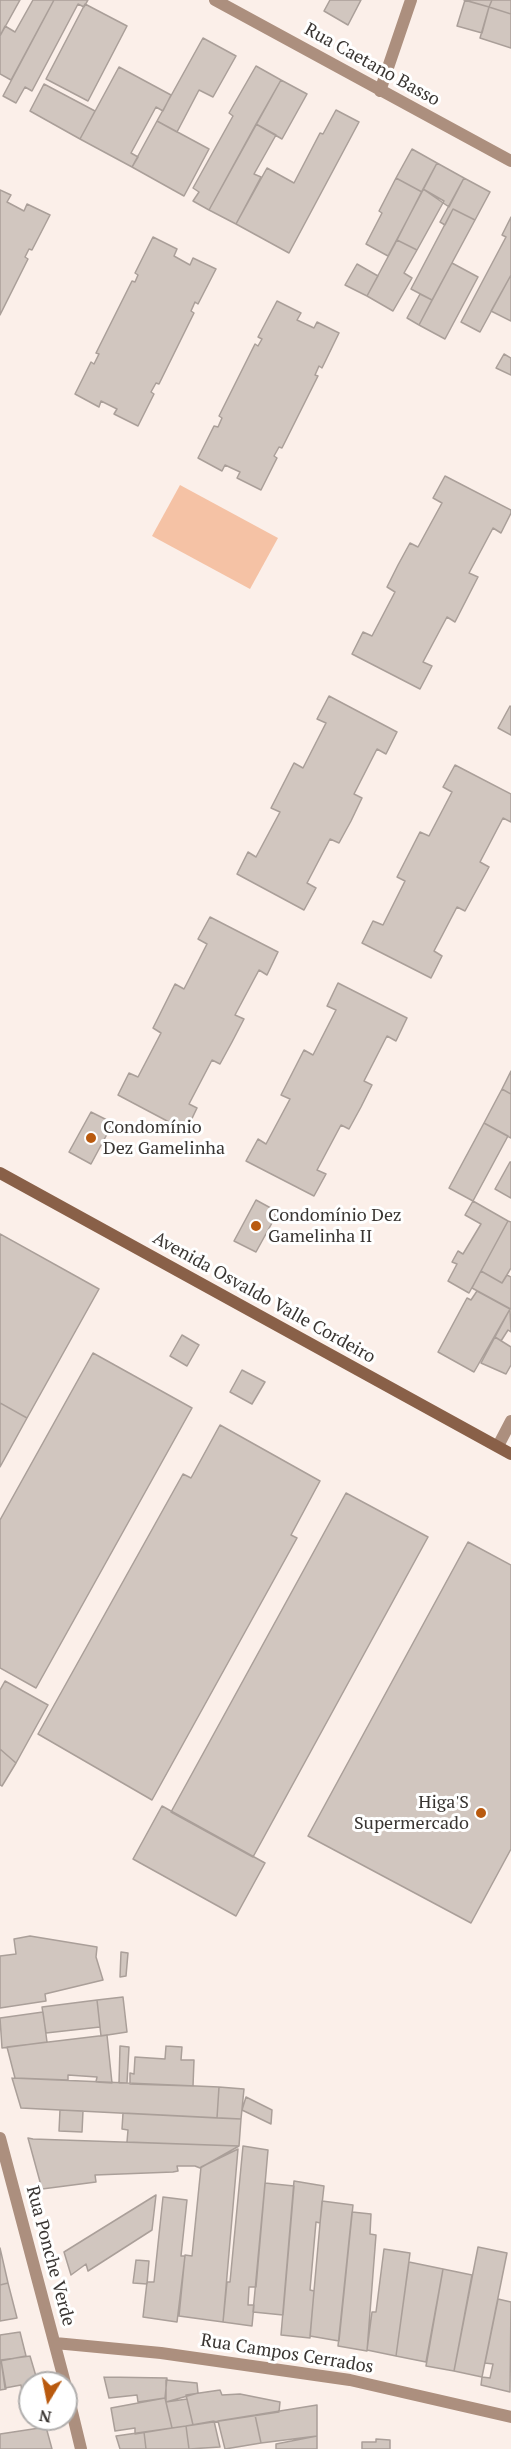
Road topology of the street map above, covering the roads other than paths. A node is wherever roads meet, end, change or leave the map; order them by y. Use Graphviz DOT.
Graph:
graph roads {
  1 [pos="215,0"];
  2 [pos="411,0"];
  3 [pos="380,90"];
  4 [pos="511,161"];
  5 [pos="0,1173"];
  6 [pos="511,1421"];
  7 [pos="498,1446"];
  8 [pos="511,1454"];
  9 [pos="0,2138"];
  10 [pos="55,2343"];
  11 [pos="62,2371"];
  12 [pos="511,2417"];
  13 [pos="76,2431"];
  14 [pos="81,2449"];
  1 -- 3 [label="street, Rua Caetano Basso"];
  2 -- 3 [label="street"];
  3 -- 4 [label="street, Rua Caetano Basso"];
  5 -- 7 [label="street, Avenida Osvaldo Valle Cordeiro"];
  6 -- 7 [label="street"];
  7 -- 8 [label="street, Avenida Osvaldo Valle Cordeiro"];
  9 -- 10 [label="street, Rua Ponche Verde"];
  10 -- 11 [label="street, Rua Ponche Verde"];
  10 -- 12 [label="street, Rua Campos Cerrados"];
  13 -- 14 [label="street, Rua Ponche Verde"];
}
